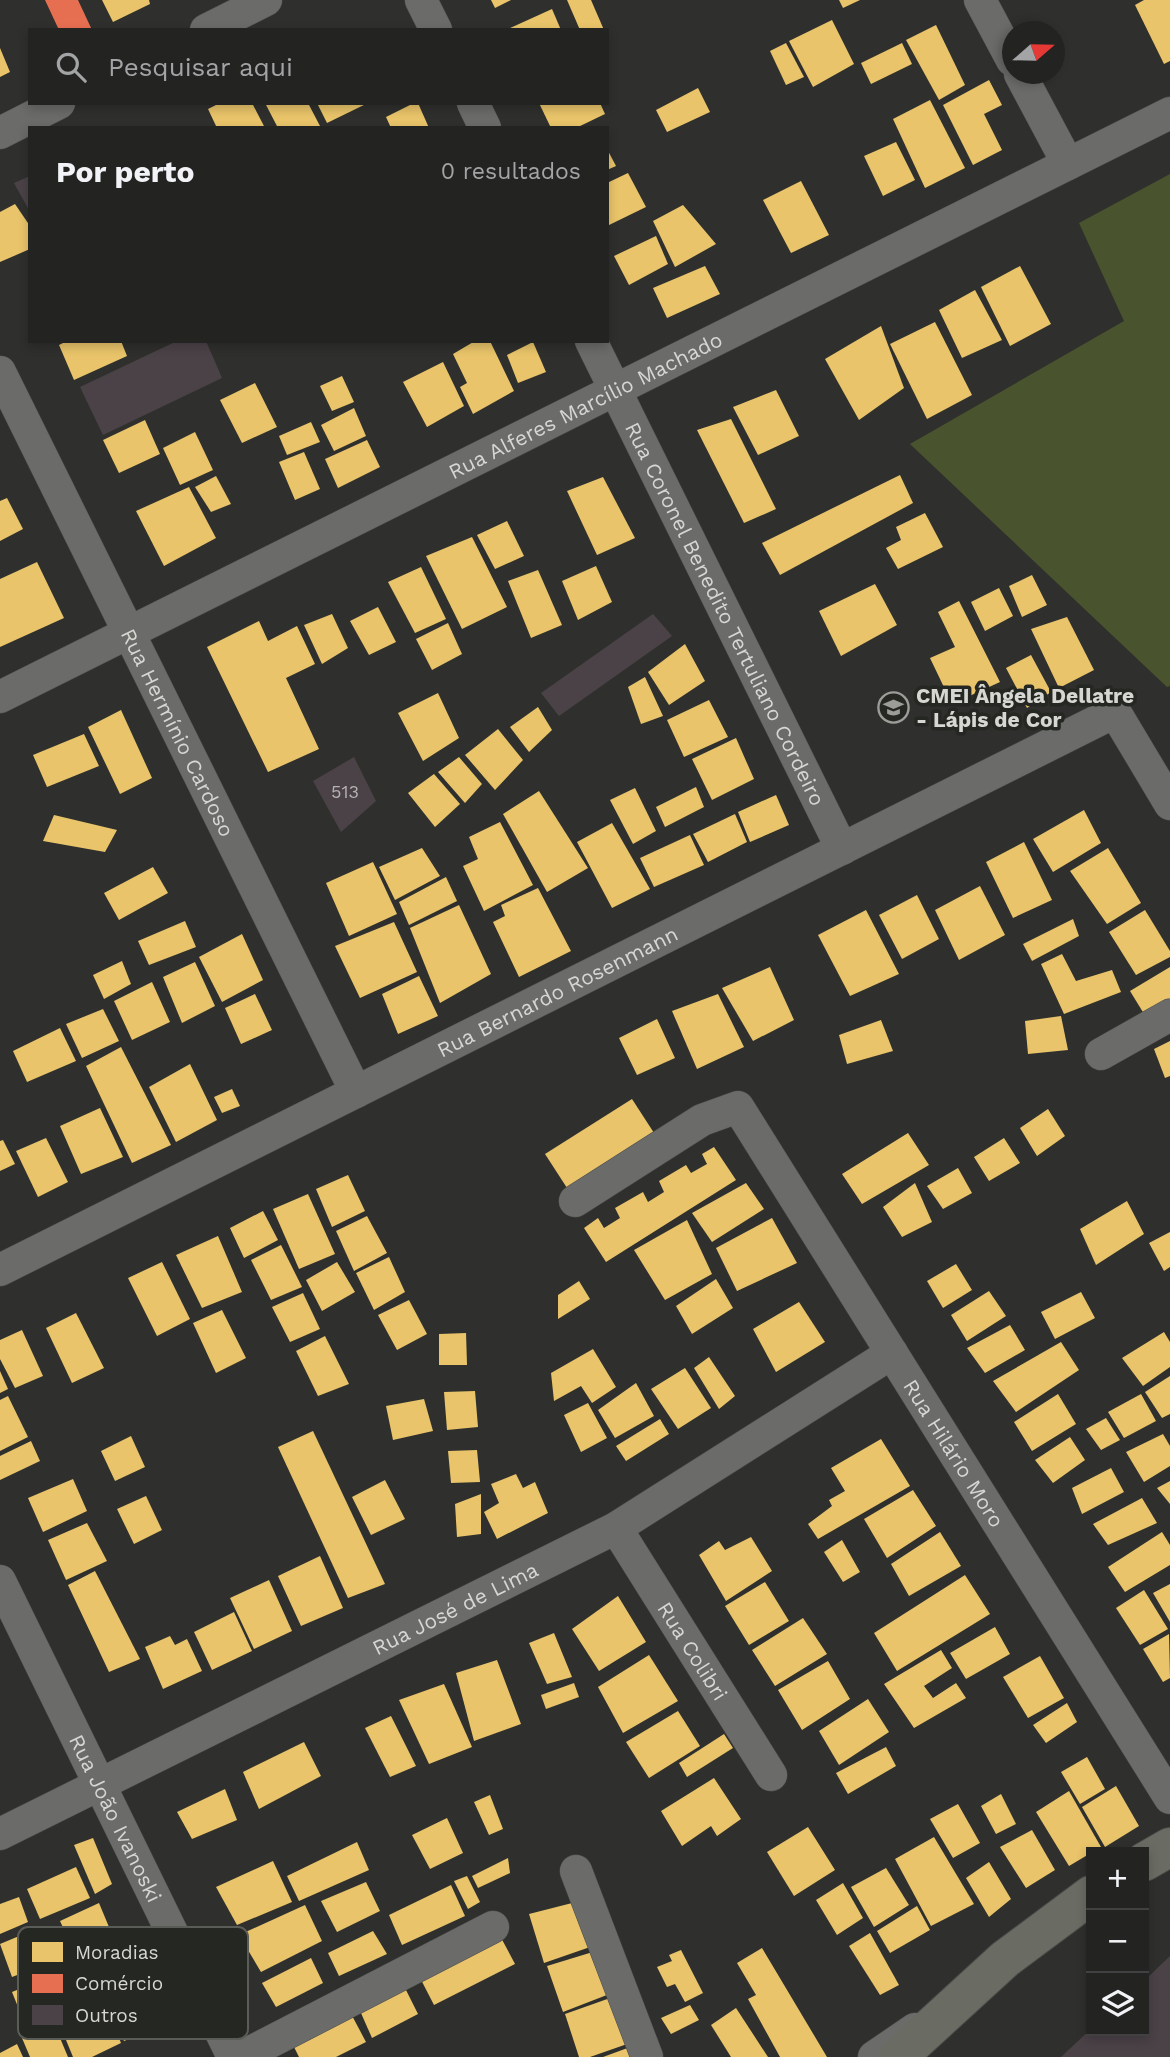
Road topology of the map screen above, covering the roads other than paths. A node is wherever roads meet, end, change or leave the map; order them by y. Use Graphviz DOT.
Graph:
graph roads {
  1 [pos="266,0"];
  2 [pos="421,0"];
  3 [pos="980,0"];
  4 [pos="210,28"];
  5 [pos="435,28"];
  6 [pos="1002,40"];
  7 [pos="1025,84"];
  8 [pos="55,105"];
  9 [pos="473,105"];
  10 [pos="1170,113"];
  11 [pos="484,126"];
  12 [pos="0,133"];
  13 [pos="1069,164"];
  14 [pos="592,343"];
  15 [pos="0,372"];
  16 [pos="615,390"];
  17 [pos="129,633"];
  18 [pos="0,697"];
  19 [pos="1170,804"];
  20 [pos="842,849"];
  21 [pos="1170,1015"];
  22 [pos="1101,1054"];
  23 [pos="356,1092"];
  24 [pos="575,1201"];
  25 [pos="0,1270"];
  26 [pos="892,1353"];
  27 [pos="616,1528"];
  28 [pos="0,1581"];
  29 [pos="771,1775"];
  30 [pos="100,1784"];
  31 [pos="1170,1798"];
  32 [pos="0,1834"];
  33 [pos="1170,1847"];
  34 [pos="1149,1860"];
  35 [pos="576,1871"];
  36 [pos="1086,1898"];
  37 [pos="170,1927"];
  38 [pos="493,1927"];
  39 [pos="954,2003"];
  40 [pos="224,2039"];
  41 [pos="233,2057"];
  42 [pos="241,2057"];
  43 [pos="647,2057"];
  44 [pos="874,2057"];
  45 [pos="898,2057"];
  1 -- 4 [label="street"];
  2 -- 5 [label="street"];
  3 -- 6 [label="street"];
  7 -- 13 [label="street"];
  8 -- 12 [label="street"];
  9 -- 11 [label="street"];
  10 -- 13 [label="street, Rua Alferes Marcílio Machado"];
  13 -- 16 [label="street, Rua Alferes Marcílio Machado"];
  14 -- 16 [label="street, Rua Coronel Benedito Tertuliano Cordeiro"];
  15 -- 17 [label="street, Rua Hermínio Cardoso"];
  16 -- 17 [label="street, Rua Alferes Marcílio Machado"];
  16 -- 20 [label="street, Rua Coronel Benedito Tertuliano Cordeiro"];
  17 -- 18 [label="street, Rua Alferes Marcílio Machado"];
  17 -- 23 [label="street, Rua Hermínio Cardoso"];
  19 -- 20 [label="street, Rua Bernardo Rosenmann"];
  20 -- 23 [label="street, Rua Bernardo Rosenmann"];
  21 -- 22 [label="street"];
  23 -- 25 [label="street, Rua Bernardo Rosenmann"];
  24 -- 26 [label="street, Rua Hilário Moro"];
  26 -- 27 [label="street, Rua José de Lima"];
  26 -- 31 [label="street, Rua Hilário Moro"];
  27 -- 29 [label="street, Rua Colibri"];
  27 -- 30 [label="street, Rua José de Lima"];
  28 -- 30 [label="street, Rua João Ivanoski"];
  30 -- 32 [label="street, Rua José de Lima"];
  30 -- 37 [label="street, Rua João Ivanoski"];
  33 -- 34 [label="main road"];
  35 -- 43 [label="street"];
  36 -- 39 [label="main road"];
  38 -- 42 [label="street"];
  39 -- 44 [label="street"];
  39 -- 45 [label="main road"];
  40 -- 41 [label="street, Rua João Ivanoski"];
}
